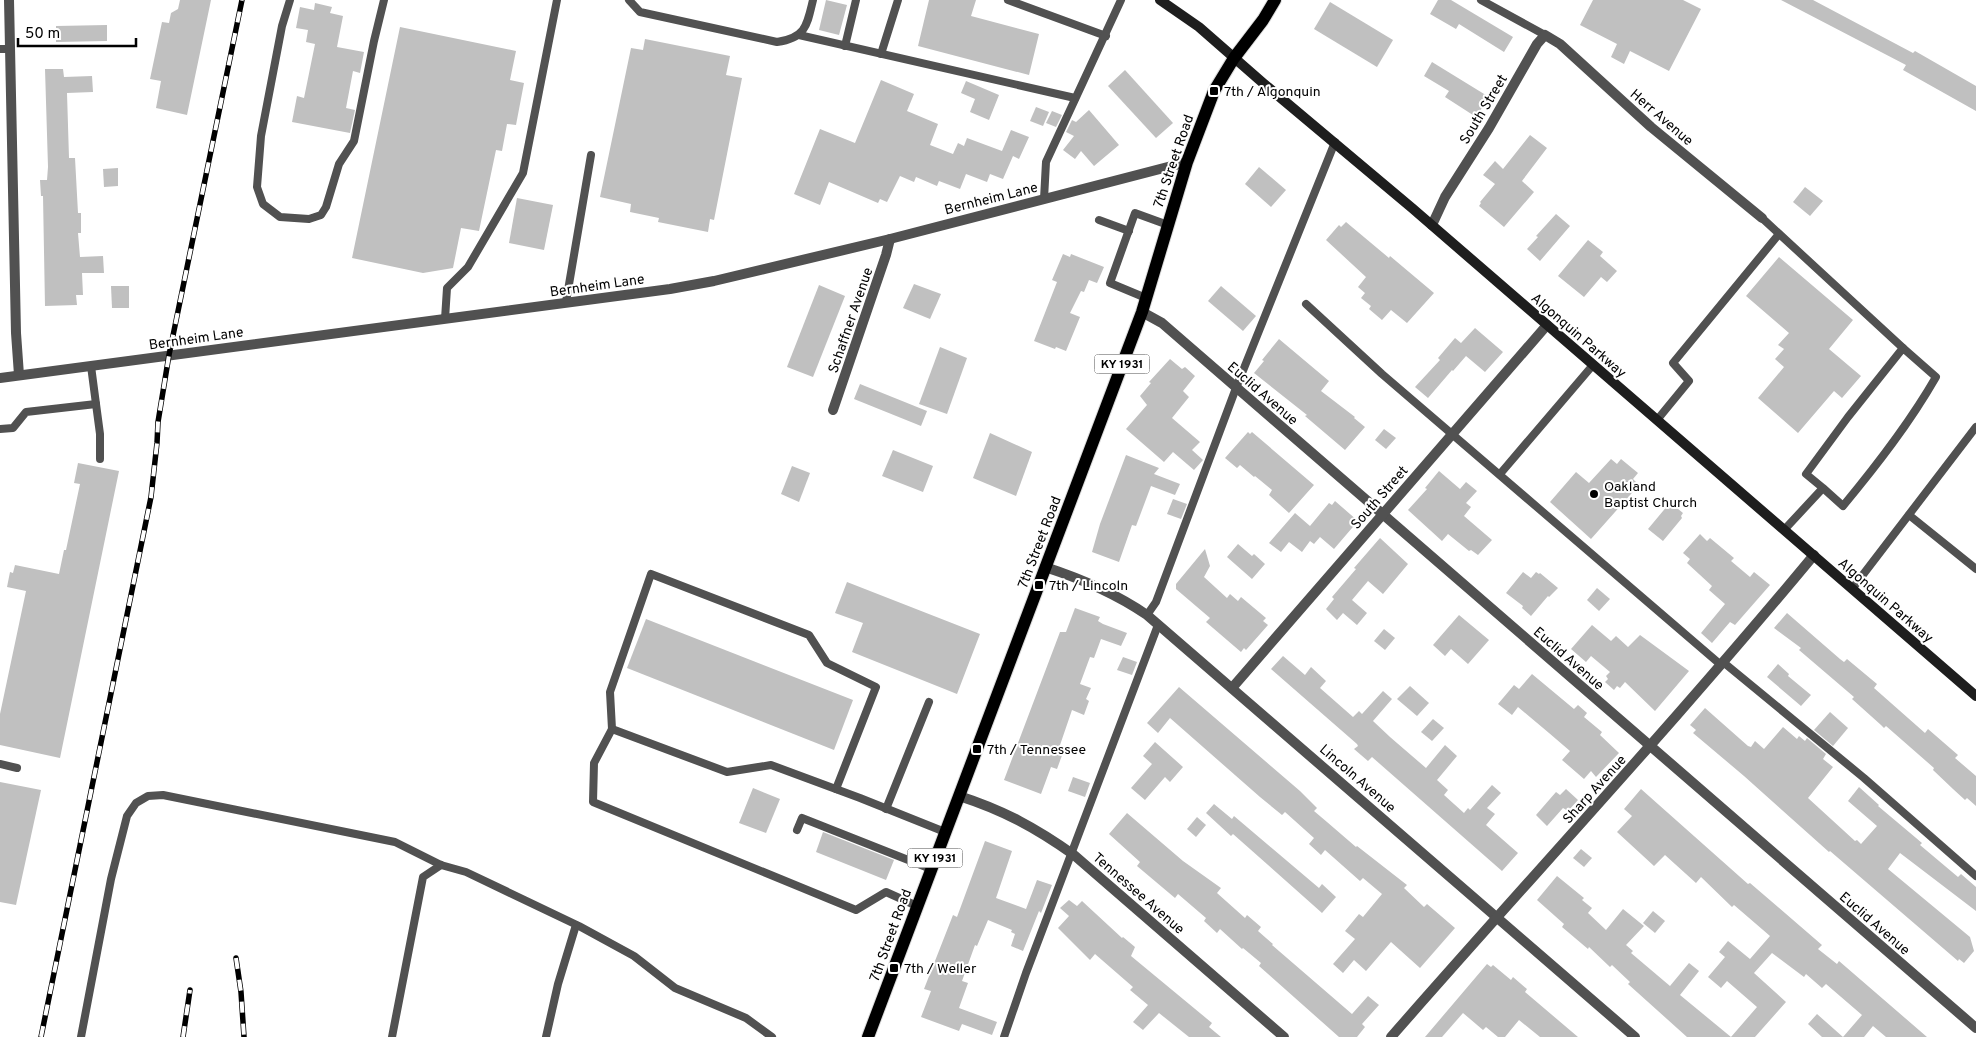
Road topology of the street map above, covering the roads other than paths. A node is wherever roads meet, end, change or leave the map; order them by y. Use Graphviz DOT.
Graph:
graph roads {
  1 [pos="8,0"];
  2 [pos="290,0"];
  3 [pos="384,0"];
  4 [pos="557,0"];
  5 [pos="629,0"];
  6 [pos="813,0"];
  7 [pos="856,0"];
  8 [pos="898,0"];
  9 [pos="1008,0"];
  10 [pos="1121,0"];
  11 [pos="1160,0"];
  12 [pos="1275,0"];
  13 [pos="1481,0"];
  14 [pos="799,35"];
  15 [pos="1545,35"];
  16 [pos="1106,36"];
  17 [pos="845,46"];
  18 [pos="5,49"];
  19 [pos="881,54"];
  20 [pos="1234,58"];
  21 [pos="1075,98"];
  22 [pos="1335,142"];
  23 [pos="591,156"];
  24 [pos="1187,162"];
  25 [pos="1044,199"];
  26 [pos="1762,218"];
  27 [pos="1099,220"];
  28 [pos="1168,225"];
  29 [pos="1432,226"];
  30 [pos="1129,231"];
  31 [pos="1779,234"];
  32 [pos="890,239"];
  33 [pos="1146,298"];
  34 [pos="566,302"];
  35 [pos="1306,304"];
  36 [pos="1142,312"];
  37 [pos="445,319"];
  38 [pos="1547,325"];
  39 [pos="1903,348"];
  40 [pos="1593,365"];
  41 [pos="91,366"];
  42 [pos="19,375"];
  43 [pos="0,378"];
  44 [pos="1236,388"];
  45 [pos="96,404"];
  46 [pos="832,410"];
  47 [pos="1657,420"];
  48 [pos="1976,428"];
  49 [pos="0,429"];
  50 [pos="1452,434"];
  51 [pos="100,459"];
  52 [pos="1500,474"];
  53 [pos="1823,488"];
  54 [pos="1383,514"];
  55 [pos="1909,515"];
  56 [pos="1784,530"];
  57 [pos="1814,555"];
  58 [pos="1046,566"];
  59 [pos="1976,569"];
  60 [pos="1852,589"];
  61 [pos="1147,615"];
  62 [pos="1158,625"];
  63 [pos="1722,663"];
  64 [pos="1232,688"];
  65 [pos="1976,696"];
  66 [pos="928,702"];
  67 [pos="612,729"];
  68 [pos="1650,746"];
  69 [pos="0,764"];
  70 [pos="17,768"];
  71 [pos="836,789"];
  72 [pos="959,796"];
  73 [pos="886,808"];
  74 [pos="797,830"];
  75 [pos="945,832"];
  76 [pos="1071,854"];
  77 [pos="441,865"];
  78 [pos="931,869"];
  79 [pos="1976,876"];
  80 [pos="917,906"];
  81 [pos="1496,917"];
  82 [pos="576,925"];
  83 [pos="1976,1028"];
  84 [pos="81,1037"];
  85 [pos="392,1037"];
  86 [pos="546,1037"];
  87 [pos="772,1037"];
  88 [pos="868,1037"];
  89 [pos="1004,1037"];
  90 [pos="1284,1037"];
  91 [pos="1391,1037"];
  92 [pos="1635,1037"];
  1 -- 18 [label="street"];
  2 -- 3 [label="lane"];
  4 -- 37 [label="lane"];
  5 -- 14 [label="lane"];
  6 -- 14 [label="lane"];
  7 -- 17 [label="lane"];
  8 -- 19 [label="lane"];
  9 -- 16 [label="lane"];
  10 -- 16 [label="lane"];
  11 -- 20 [label="main road, Algonquin Parkway"];
  12 -- 20 [label="main road, 7th Street Road"];
  13 -- 15 [label="lane"];
  14 -- 17 [label="lane"];
  15 -- 26 [label="street, Herr Avenue"];
  15 -- 29 [label="street, South Street"];
  16 -- 21 [label="lane"];
  17 -- 19 [label="lane"];
  18 -- 42 [label="street"];
  19 -- 21 [label="lane"];
  20 -- 22 [label="main road, Algonquin Parkway"];
  20 -- 24 [label="main road, 7th Street Road / KY 1931"];
  21 -- 25 [label="lane"];
  22 -- 29 [label="main road, Algonquin Parkway"];
  22 -- 44 [label="lane"];
  23 -- 34 [label="lane"];
  24 -- 25 [label="street, Bernheim Lane"];
  24 -- 28 [label="main road, 7th Street Road / KY 1931"];
  25 -- 32 [label="street, Bernheim Lane"];
  26 -- 31 [label="lane"];
  27 -- 30 [label="lane"];
  28 -- 30 [label="lane"];
  28 -- 33 [label="main road, 7th Street Road / KY 1931"];
  29 -- 38 [label="main road, Algonquin Parkway"];
  30 -- 33 [label="lane"];
  31 -- 39 [label="lane"];
  31 -- 47 [label="lane"];
  32 -- 34 [label="street, Bernheim Lane"];
  32 -- 46 [label="street, Schaffner Avenue"];
  33 -- 36 [label="main road, 7th Street Road / KY 1931"];
  34 -- 37 [label="street, Bernheim Lane"];
  35 -- 50 [label="lane"];
  36 -- 44 [label="street, Euclid Avenue"];
  36 -- 58 [label="main road, 7th Street Road / KY 1931"];
  37 -- 41 [label="street, Bernheim Lane"];
  38 -- 40 [label="main road, Algonquin Parkway"];
  38 -- 50 [label="street, South Street"];
  39 -- 53 [label="lane"];
  39 -- 53 [label="lane"];
  40 -- 47 [label="main road, Algonquin Parkway"];
  40 -- 52 [label="lane"];
  41 -- 42 [label="street, Bernheim Lane"];
  41 -- 45 [label="lane"];
  42 -- 43 [label="street, Bernheim Lane"];
  44 -- 54 [label="street, Euclid Avenue"];
  44 -- 61 [label="lane"];
  45 -- 49 [label="lane"];
  45 -- 51 [label="lane"];
  47 -- 56 [label="main road, Algonquin Parkway"];
  48 -- 55 [label="lane"];
  50 -- 52 [label="lane"];
  50 -- 54 [label="street, South Street"];
  52 -- 63 [label="lane"];
  53 -- 56 [label="lane"];
  54 -- 64 [label="street, South Street"];
  54 -- 68 [label="street, Euclid Avenue"];
  55 -- 59 [label="lane"];
  55 -- 60 [label="lane"];
  56 -- 57 [label="main road, Algonquin Parkway"];
  57 -- 60 [label="main road, Algonquin Parkway"];
  57 -- 63 [label="street, Sharp Avenue"];
  58 -- 61 [label="street, Lincoln Avenue"];
  58 -- 72 [label="main road, 7th Street Road / KY 1931"];
  60 -- 65 [label="main road, Algonquin Parkway"];
  61 -- 62 [label="street, Lincoln Avenue"];
  62 -- 64 [label="street, Lincoln Avenue"];
  62 -- 76 [label="lane"];
  63 -- 68 [label="street, Sharp Avenue"];
  63 -- 79 [label="lane"];
  64 -- 81 [label="street, Lincoln Avenue"];
  66 -- 73 [label="lane"];
  67 -- 71 [label="lane"];
  67 -- 71 [label="lane"];
  67 -- 80 [label="lane"];
  68 -- 81 [label="street, Sharp Avenue"];
  68 -- 83 [label="street, Euclid Avenue"];
  69 -- 70 [label="lane"];
  71 -- 73 [label="lane"];
  72 -- 75 [label="main road, 7th Street Road / KY 1931"];
  72 -- 76 [label="street, Tennessee Avenue"];
  73 -- 75 [label="lane"];
  74 -- 78 [label="lane"];
  75 -- 78 [label="main road, 7th Street Road / KY 1931"];
  76 -- 89 [label="lane"];
  76 -- 90 [label="street, Tennessee Avenue"];
  77 -- 82 [label="lane"];
  77 -- 84 [label="lane"];
  77 -- 85 [label="lane"];
  78 -- 80 [label="main road, 7th Street Road / KY 1931"];
  80 -- 88 [label="main road, 7th Street Road / KY 1931"];
  81 -- 91 [label="street, Sharp Avenue"];
  81 -- 92 [label="street, Lincoln Avenue"];
  82 -- 86 [label="lane"];
  82 -- 87 [label="lane"];
}
